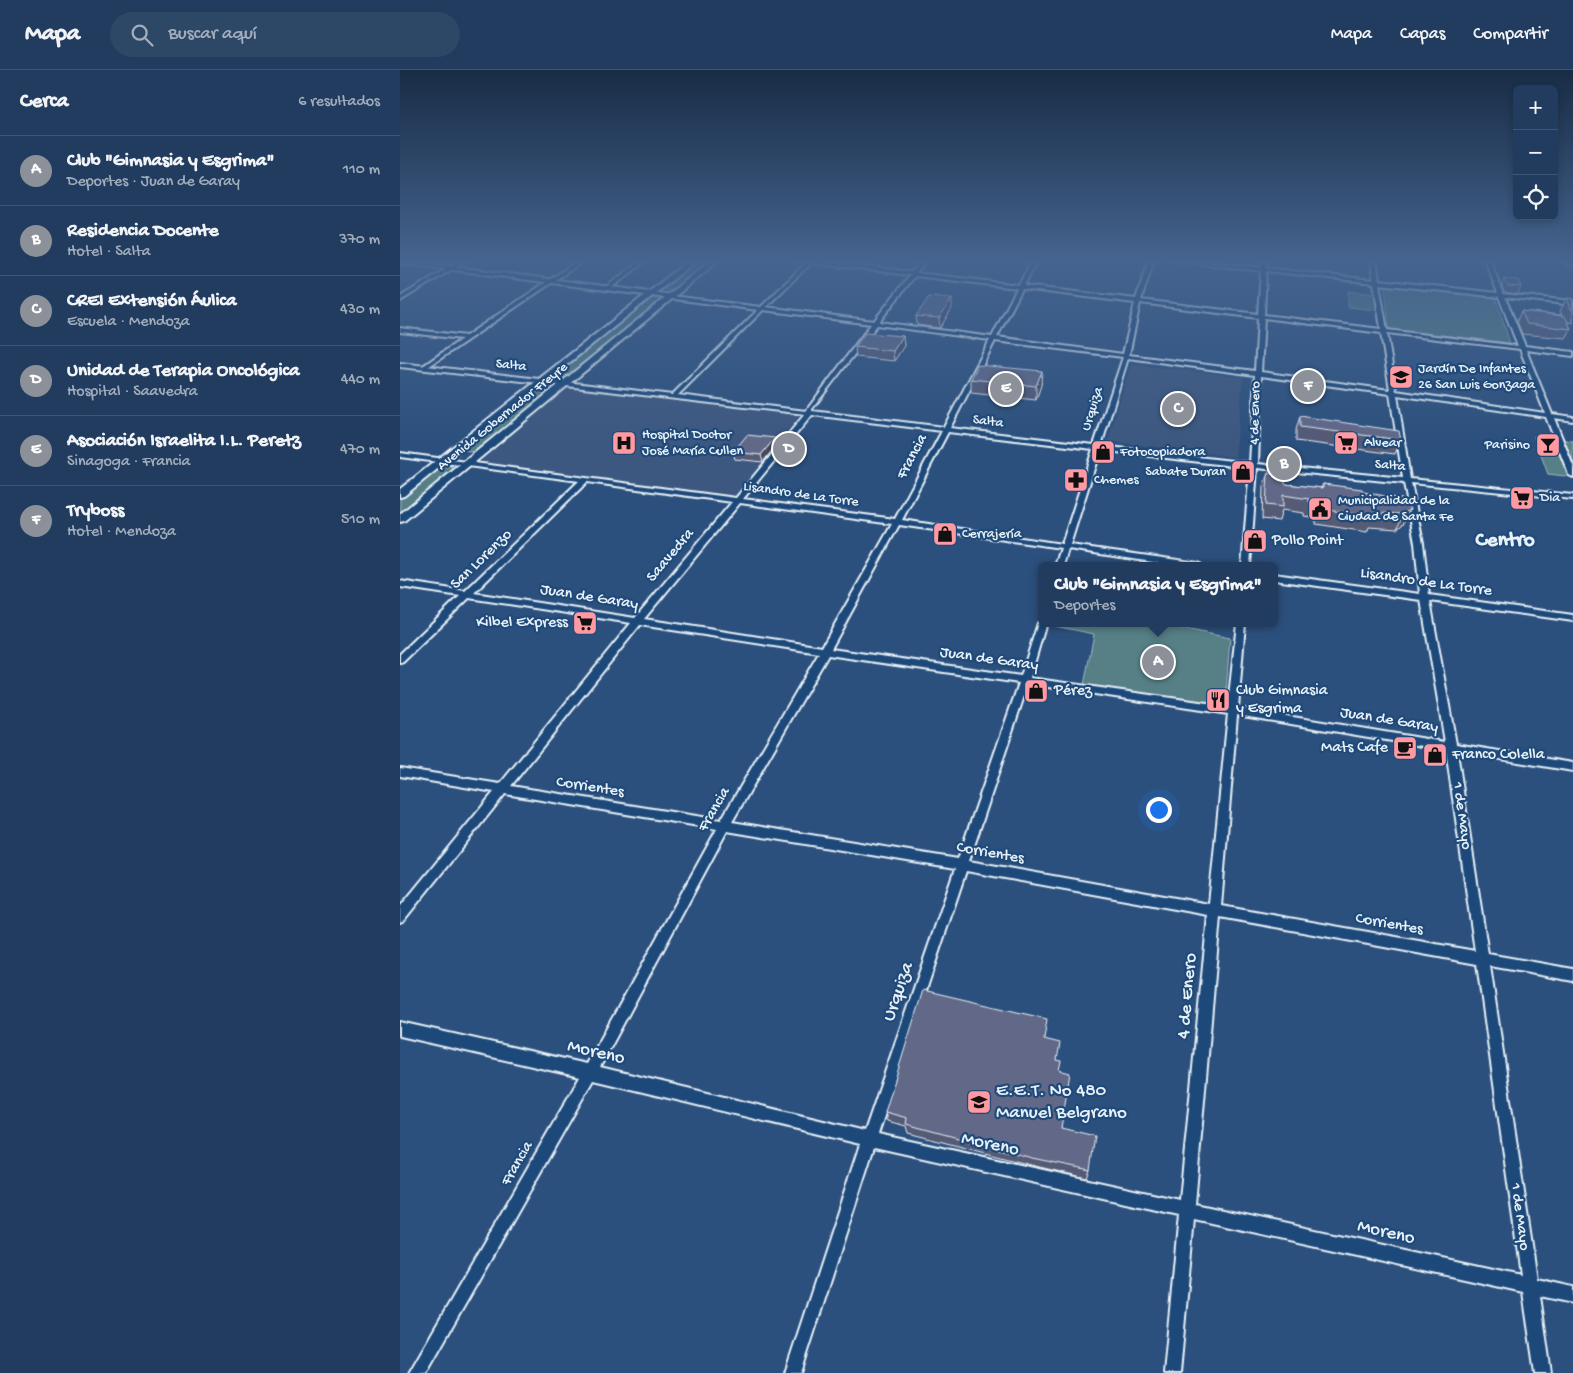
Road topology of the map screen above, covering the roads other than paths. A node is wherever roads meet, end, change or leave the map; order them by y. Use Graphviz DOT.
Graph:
graph roads {
  1 [pos="492,321"];
  2 [pos="618,321"];
  3 [pos="644,321"];
  4 [pos="751,321"];
  5 [pos="859,321"];
  6 [pos="1003,321"];
  7 [pos="1134,321"];
  8 [pos="1262,321"];
  9 [pos="1295,321"];
  10 [pos="1382,321"];
  11 [pos="1512,321"];
  12 [pos="875,323"];
  13 [pos="400,330"];
  14 [pos="1383,331"];
  15 [pos="466,338"];
  16 [pos="994,338"];
  17 [pos="1523,348"];
  18 [pos="1573,354"];
  19 [pos="1126,356"];
  20 [pos="400,365"];
  21 [pos="423,368"];
  22 [pos="1257,373"];
  23 [pos="541,382"];
  24 [pos="566,384"];
  25 [pos="1392,392"];
  26 [pos="674,397"];
  27 [pos="809,414"];
  28 [pos="1548,415"];
  29 [pos="1573,419"];
  30 [pos="946,430"];
  31 [pos="1097,448"];
  32 [pos="400,455"];
  33 [pos="441,461"];
  34 [pos="468,464"];
  35 [pos="1255,466"];
  36 [pos="1573,475"];
  37 [pos="585,480"];
  38 [pos="1406,480"];
  39 [pos="400,494"];
  40 [pos="1573,497"];
  41 [pos="738,501"];
  42 [pos="400,519"];
  43 [pos="897,522"];
  44 [pos="1064,547"];
  45 [pos="1060,562"];
  46 [pos="1171,562"];
  47 [pos="1246,562"];
  48 [pos="1278,577"];
  49 [pos="400,584"];
  50 [pos="468,595"];
  51 [pos="1425,598"];
  52 [pos="1573,618"];
  53 [pos="638,621"];
  54 [pos="1041,627"];
  55 [pos="1241,627"];
  56 [pos="825,651"];
  57 [pos="400,660"];
  58 [pos="1025,680"];
  59 [pos="1234,711"];
  60 [pos="1451,746"];
  61 [pos="1573,767"];
  62 [pos="400,772"];
  63 [pos="502,790"];
  64 [pos="724,826"];
  65 [pos="962,865"];
  66 [pos="1214,910"];
  67 [pos="400,916"];
  68 [pos="1481,957"];
  69 [pos="1573,975"];
  70 [pos="400,1029"];
  71 [pos="590,1072"];
  72 [pos="869,1139"];
  73 [pos="1188,1209"];
  74 [pos="1530,1286"];
  75 [pos="1573,1295"];
  76 [pos="417,1373"];
  77 [pos="793,1373"];
  78 [pos="1172,1373"];
  79 [pos="1543,1373"];
  1 -- 15 [label="street"];
  2 -- 23 [label="main road, Avenida Gobernador Freyre"];
  3 -- 24 [label="main road, Avenida Gobernador Freyre"];
  4 -- 26 [label="street"];
  5 -- 12 [label="street"];
  6 -- 16 [label="street, Francia"];
  7 -- 19 [label="street, Urquiza"];
  8 -- 22 [label="street, 4 de Enero"];
  9 -- 14 [label="street"];
  10 -- 14 [label="street, 1 de Mayo"];
  11 -- 17 [label="street"];
  12 -- 16 [label="street"];
  12 -- 27 [label="street, Saavedra"];
  13 -- 15 [label="street"];
  14 -- 17 [label="street"];
  14 -- 25 [label="street, 1 de Mayo"];
  15 -- 21 [label="street"];
  16 -- 19 [label="street"];
  16 -- 30 [label="street, Francia"];
  17 -- 18 [label="street"];
  17 -- 28 [label="street"];
  19 -- 22 [label="street"];
  19 -- 31 [label="street, Urquiza"];
  20 -- 21 [label="street, Salta"];
  21 -- 23 [label="street, Salta"];
  22 -- 25 [label="street"];
  22 -- 35 [label="street, 4 de Enero"];
  23 -- 24 [label="street, Salta"];
  23 -- 33 [label="main road, Avenida Gobernador Freyre"];
  24 -- 26 [label="street, Salta"];
  24 -- 34 [label="main road, Avenida Gobernador Freyre"];
  25 -- 28 [label="street"];
  25 -- 38 [label="street, 1 de Mayo"];
  26 -- 27 [label="street, Salta"];
  27 -- 30 [label="street, Salta"];
  27 -- 41 [label="street, Saavedra"];
  28 -- 29 [label="street"];
  28 -- 36 [label="street"];
  30 -- 31 [label="street, Salta"];
  30 -- 43 [label="street, Francia"];
  31 -- 35 [label="street, Salta"];
  31 -- 44 [label="street, Urquiza"];
  32 -- 33 [label="street, Lisandro de La Torre"];
  33 -- 34 [label="street, Lisandro de La Torre"];
  33 -- 39 [label="main road, Avenida Gobernador Freyre"];
  34 -- 37 [label="street, Lisandro de La Torre"];
  34 -- 42 [label="main road, Avenida Gobernador Freyre"];
  35 -- 38 [label="street, Salta"];
  35 -- 47 [label="street, 4 de Enero"];
  37 -- 41 [label="street, Lisandro de La Torre"];
  37 -- 50 [label="street, San Lorenzo"];
  38 -- 40 [label="street, Salta"];
  38 -- 51 [label="street, 1 de Mayo"];
  41 -- 43 [label="street, Lisandro de La Torre"];
  41 -- 53 [label="street, Saavedra"];
  43 -- 44 [label="street, Lisandro de La Torre"];
  43 -- 56 [label="street, Francia"];
  44 -- 45 [label="street, Urquiza"];
  44 -- 46 [label="street, Lisandro de La Torre"];
  48 -- 51 [label="street, Lisandro de La Torre"];
  49 -- 50 [label="street, Juan de Garay"];
  50 -- 53 [label="street, Juan de Garay"];
  50 -- 57 [label="street, San Lorenzo"];
  51 -- 52 [label="street, Lisandro de La Torre"];
  51 -- 60 [label="street, 1 de Mayo"];
  53 -- 56 [label="street, Juan de Garay"];
  53 -- 63 [label="street, Saavedra"];
  54 -- 58 [label="street, Urquiza"];
  55 -- 59 [label="street, 4 de Enero"];
  56 -- 58 [label="street, Juan de Garay"];
  56 -- 64 [label="street, Francia"];
  58 -- 59 [label="street, Juan de Garay"];
  58 -- 65 [label="street, Urquiza"];
  59 -- 60 [label="street, Juan de Garay"];
  59 -- 66 [label="street, 4 de Enero"];
  60 -- 61 [label="street, Juan de Garay"];
  60 -- 68 [label="street, 1 de Mayo"];
  62 -- 63 [label="street, Corrientes"];
  63 -- 64 [label="street, Corrientes"];
  63 -- 67 [label="street, Saavedra"];
  64 -- 65 [label="street, Corrientes"];
  64 -- 71 [label="street, Francia"];
  65 -- 66 [label="street, Corrientes"];
  65 -- 72 [label="street, Urquiza"];
  66 -- 68 [label="street, Corrientes"];
  66 -- 73 [label="street, 4 de Enero"];
  68 -- 69 [label="street, Corrientes"];
  68 -- 74 [label="street, 1 de Mayo"];
  70 -- 71 [label="street, Moreno"];
  71 -- 72 [label="street, Moreno"];
  71 -- 76 [label="street, Francia"];
  72 -- 73 [label="street, Moreno"];
  72 -- 77 [label="street, Urquiza"];
  73 -- 74 [label="street, Moreno"];
  73 -- 78 [label="street, 4 de Enero"];
  74 -- 75 [label="street, Moreno"];
  74 -- 79 [label="street, 1 de Mayo"];
}
